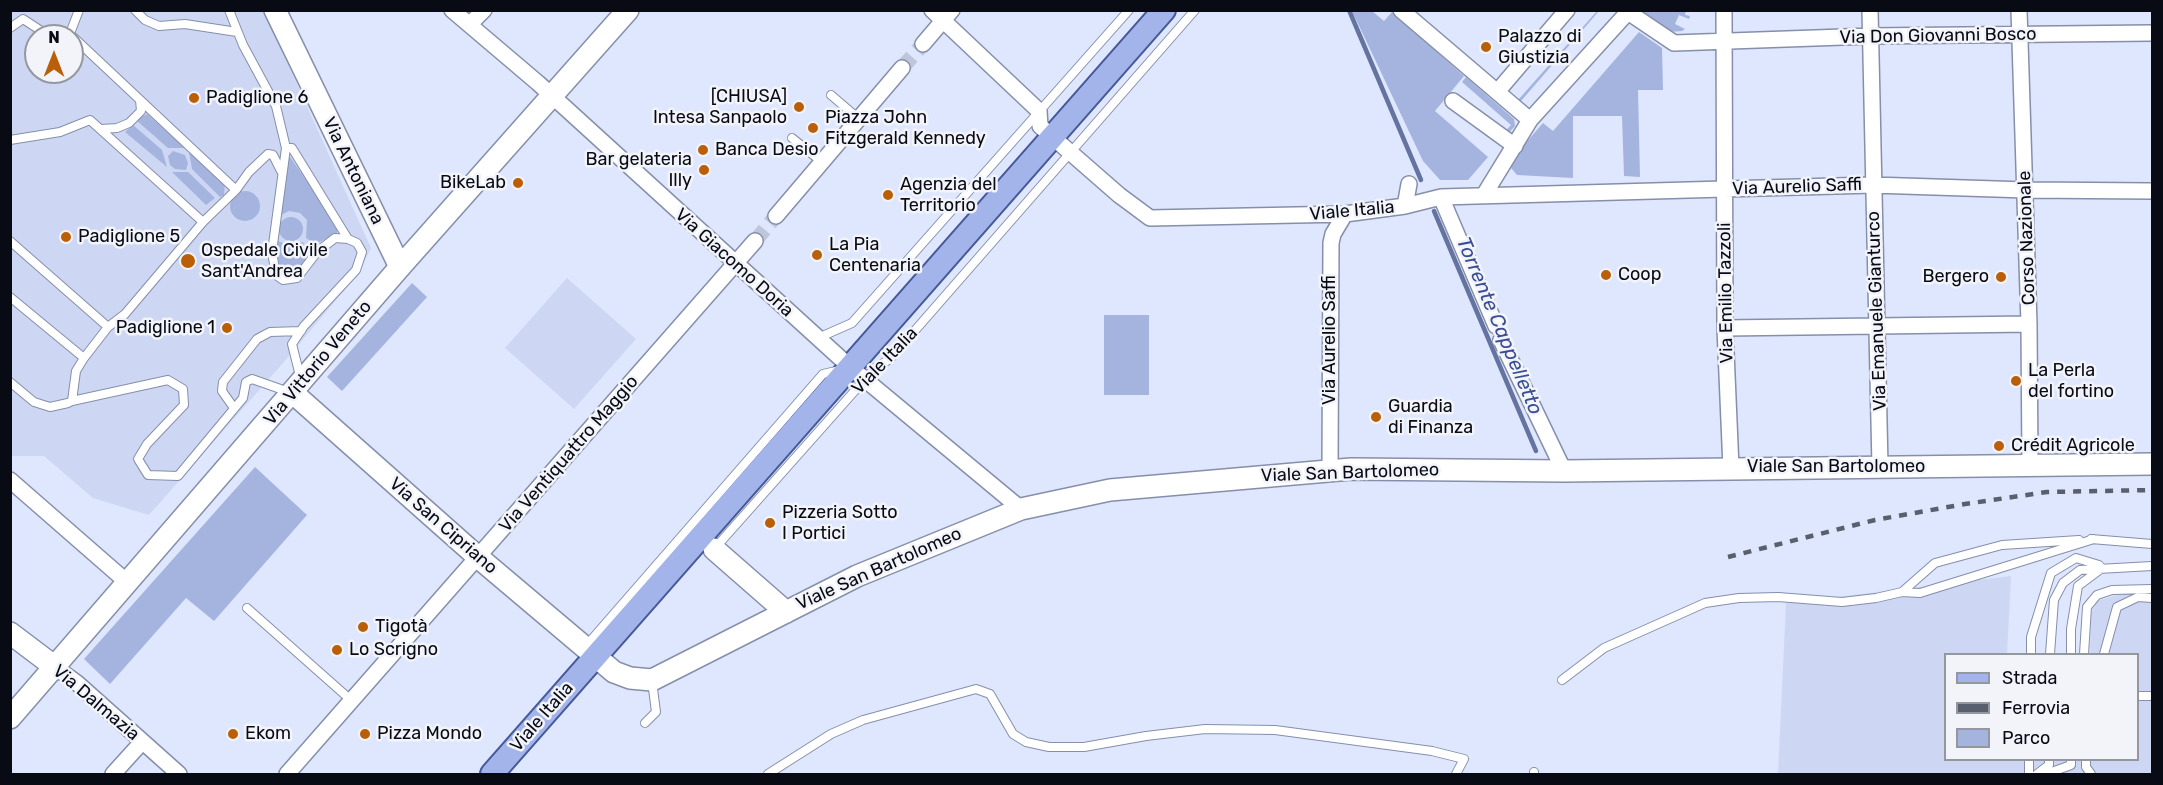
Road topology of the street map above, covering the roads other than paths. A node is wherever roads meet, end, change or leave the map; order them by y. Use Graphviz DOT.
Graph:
graph roads {
  1 [pos="135,10"];
  2 [pos="228,10"];
  3 [pos="275,10"];
  4 [pos="452,10"];
  5 [pos="484,10"];
  6 [pos="1129,10"];
  7 [pos="1164,10"];
  8 [pos="1195,10"];
  9 [pos="1401,10"];
  10 [pos="1567,10"];
  11 [pos="1724,10"];
  12 [pos="1870,10"];
  13 [pos="2019,10"];
  14 [pos="1627,11"];
  15 [pos="620,13"];
  16 [pos="943,14"];
  17 [pos="31,24"];
  18 [pos="470,24"];
  19 [pos="10,28"];
  20 [pos="237,32"];
  21 [pos="2152,33"];
  22 [pos="2019,34"];
  23 [pos="1870,36"];
  24 [pos="1724,42"];
  25 [pos="923,44"];
  26 [pos="84,48"];
  27 [pos="902,68"];
  28 [pos="1497,92"];
  29 [pos="831,95"];
  30 [pos="552,97"];
  31 [pos="140,100"];
  32 [pos="1453,101"];
  33 [pos="1039,111"];
  34 [pos="859,119"];
  35 [pos="1530,120"];
  36 [pos="101,129"];
  37 [pos="1053,136"];
  38 [pos="792,138"];
  39 [pos="10,140"];
  40 [pos="1515,146"];
  41 [pos="286,148"];
  42 [pos="1071,152"];
  43 [pos="822,162"];
  44 [pos="281,171"];
  45 [pos="1409,184"];
  46 [pos="1873,185"];
  47 [pos="1724,189"];
  48 [pos="236,190"];
  49 [pos="2025,190"];
  50 [pos="2152,190"];
  51 [pos="1484,195"];
  52 [pos="1442,197"];
  53 [pos="1405,206"];
  54 [pos="1346,214"];
  55 [pos="776,216"];
  56 [pos="202,222"];
  57 [pos="348,239"];
  58 [pos="755,241"];
  59 [pos="11,243"];
  60 [pos="735,264"];
  61 [pos="400,267"];
  62 [pos="10,297"];
  63 [pos="2029,324"];
  64 [pos="1878,326"];
  65 [pos="108,327"];
  66 [pos="1725,328"];
  67 [pos="301,331"];
  68 [pos="818,338"];
  69 [pos="84,358"];
  70 [pos="857,374"];
  71 [pos="10,382"];
  72 [pos="298,388"];
  73 [pos="70,402"];
  74 [pos="234,408"];
  75 [pos="2152,464"];
  76 [pos="2030,466"];
  77 [pos="1880,467"];
  78 [pos="1731,468"];
  79 [pos="1329,470"];
  80 [pos="1564,471"];
  81 [pos="10,480"];
  82 [pos="1022,509"];
  83 [pos="2094,539"];
  84 [pos="2152,544"];
  85 [pos="714,549"];
  86 [pos="688,551"];
  87 [pos="479,558"];
  88 [pos="2152,566"];
  89 [pos="2103,567"];
  90 [pos="128,583"];
  91 [pos="2152,589"];
  92 [pos="1902,592"];
  93 [pos="2152,598"];
  94 [pos="248,608"];
  95 [pos="786,612"];
  96 [pos="10,633"];
  97 [pos="590,652"];
  98 [pos="2031,653"];
  99 [pos="2050,653"];
  100 [pos="2071,653"];
  101 [pos="2084,653"];
  102 [pos="2104,653"];
  103 [pos="55,667"];
  104 [pos="652,680"];
  105 [pos="1562,680"];
  106 [pos="353,701"];
  107 [pos="10,718"];
  108 [pos="645,723"];
  109 [pos="142,742"];
  110 [pos="2049,761"];
  111 [pos="2071,761"];
  112 [pos="113,774"];
  113 [pos="179,774"];
  114 [pos="287,774"];
  115 [pos="492,774"];
  116 [pos="768,774"];
  117 [pos="1456,774"];
  118 [pos="2037,774"];
  119 [pos="2046,774"];
  1 -- 20 [label="lane"];
  2 -- 20 [label="lane"];
  3 -- 61 [label="street, Via Antoniana"];
  4 -- 18 [label="street, Via Giacomo Doria"];
  5 -- 18 [label="street"];
  6 -- 33 [label="lane"];
  7 -- 37 [label="main road, Viale Italia"];
  8 -- 42 [label="lane, Viale Italia"];
  9 -- 28 [label="street"];
  10 -- 28 [label="street"];
  11 -- 24 [label="street, Via Emilio Tazzoli"];
  12 -- 23 [label="street, Via Emanuele Gianturco"];
  13 -- 22 [label="street, Corso Nazionale"];
  14 -- 24 [label="street, Via Don Giovanni Bosco"];
  14 -- 35 [label="street"];
  15 -- 30 [label="street, Via Vittorio Veneto"];
  16 -- 25 [label="street"];
  16 -- 33 [label="street"];
  17 -- 19 [label="lane"];
  18 -- 30 [label="street, Via Giacomo Doria"];
  20 -- 41 [label="lane"];
  21 -- 22 [label="street, Via Don Giovanni Bosco"];
  22 -- 23 [label="street, Via Don Giovanni Bosco"];
  22 -- 49 [label="street, Corso Nazionale"];
  23 -- 24 [label="street, Via Don Giovanni Bosco"];
  23 -- 46 [label="street, Via Emanuele Gianturco"];
  24 -- 47 [label="street, Via Emilio Tazzoli"];
  26 -- 31 [label="lane"];
  27 -- 34 [label="street"];
  28 -- 35 [label="street"];
  29 -- 34 [label="lane"];
  30 -- 60 [label="street, Via Giacomo Doria"];
  30 -- 61 [label="street, Via Vittorio Veneto"];
  31 -- 36 [label="lane"];
  31 -- 48 [label="lane"];
  32 -- 40 [label="street"];
  33 -- 37 [label="street"];
  33 -- 68 [label="lane"];
  34 -- 43 [label="street"];
  35 -- 40 [label="street"];
  36 -- 39 [label="lane"];
  36 -- 56 [label="lane"];
  37 -- 42 [label="street, Viale Italia"];
  37 -- 70 [label="main road, Viale Italia"];
  38 -- 43 [label="lane"];
  40 -- 51 [label="street"];
  41 -- 44 [label="lane"];
  41 -- 57 [label="lane"];
  42 -- 54 [label="street, Viale Italia"];
  42 -- 70 [label="lane, Viale Italia"];
  43 -- 55 [label="street"];
  44 -- 48 [label="lane"];
  44 -- 57 [label="lane"];
  45 -- 53 [label="street, Viale Italia"];
  46 -- 47 [label="street, Via Aurelio Saffi"];
  46 -- 49 [label="street, Via Aurelio Saffi"];
  46 -- 64 [label="street, Via Emanuele Gianturco"];
  47 -- 51 [label="street, Via Aurelio Saffi"];
  47 -- 66 [label="street, Via Emilio Tazzoli"];
  48 -- 56 [label="lane"];
  49 -- 50 [label="street, Via Aurelio Saffi"];
  49 -- 63 [label="street, Corso Nazionale"];
  51 -- 52 [label="street, Via Aurelio Saffi"];
  52 -- 53 [label="street, Viale Italia"];
  52 -- 80 [label="street"];
  53 -- 54 [label="street, Viale Italia"];
  54 -- 79 [label="street, Via Aurelio Saffi"];
  56 -- 65 [label="lane"];
  57 -- 67 [label="lane"];
  58 -- 60 [label="street, Via Ventiquattro Maggio"];
  59 -- 65 [label="lane"];
  60 -- 68 [label="street, Via Giacomo Doria"];
  60 -- 87 [label="street, Via Ventiquattro Maggio"];
  61 -- 72 [label="street, Via Vittorio Veneto"];
  62 -- 69 [label="lane"];
  63 -- 64 [label="street"];
  63 -- 76 [label="street, Corso Nazionale"];
  64 -- 66 [label="street"];
  64 -- 77 [label="street, Via Emanuele Gianturco"];
  65 -- 69 [label="lane"];
  66 -- 78 [label="street, Via Emilio Tazzoli"];
  67 -- 72 [label="lane"];
  67 -- 74 [label="lane"];
  68 -- 70 [label="street, Via Giacomo Doria"];
  69 -- 73 [label="lane"];
  70 -- 82 [label="street, Via Giacomo Doria"];
  70 -- 85 [label="lane, Viale Italia"];
  70 -- 86 [label="main road, Viale Italia"];
  70 -- 97 [label="lane, Viale Italia"];
  71 -- 73 [label="lane"];
  72 -- 74 [label="lane"];
  72 -- 87 [label="street, Via San Cipriano"];
  72 -- 90 [label="street, Via Vittorio Veneto"];
  73 -- 74 [label="lane"];
  75 -- 76 [label="street, Viale San Bartolomeo"];
  76 -- 77 [label="street, Viale San Bartolomeo"];
  77 -- 78 [label="street, Viale San Bartolomeo"];
  78 -- 80 [label="street, Viale San Bartolomeo"];
  79 -- 80 [label="street, Viale San Bartolomeo"];
  79 -- 82 [label="street, Viale San Bartolomeo"];
  81 -- 90 [label="street"];
  82 -- 95 [label="street, Viale San Bartolomeo"];
  83 -- 84 [label="lane"];
  83 -- 92 [label="lane"];
  83 -- 92 [label="lane"];
  85 -- 86 [label="lane"];
  85 -- 95 [label="street"];
  86 -- 97 [label="main road, Viale Italia"];
  87 -- 97 [label="street, Via San Cipriano"];
  87 -- 106 [label="street, Via Ventiquattro Maggio"];
  88 -- 89 [label="lane"];
  89 -- 98 [label="lane"];
  89 -- 99 [label="lane"];
  89 -- 100 [label="lane"];
  90 -- 103 [label="street, Via Vittorio Veneto"];
  91 -- 101 [label="lane"];
  92 -- 105 [label="lane"];
  93 -- 102 [label="lane"];
  94 -- 106 [label="lane"];
  95 -- 104 [label="street, Viale San Bartolomeo"];
  96 -- 103 [label="street, Via Dalmazia"];
  97 -- 104 [label="street"];
  97 -- 115 [label="main road, Viale Italia"];
  103 -- 107 [label="street, Via Vittorio Veneto"];
  103 -- 109 [label="street, Via Dalmazia"];
  104 -- 108 [label="lane"];
  106 -- 114 [label="street, Via Ventiquattro Maggio"];
  109 -- 112 [label="street"];
  109 -- 113 [label="street, Via Dalmazia"];
  110 -- 118 [label="lane"];
  111 -- 119 [label="lane"];
  116 -- 117 [label="lane"];
}
